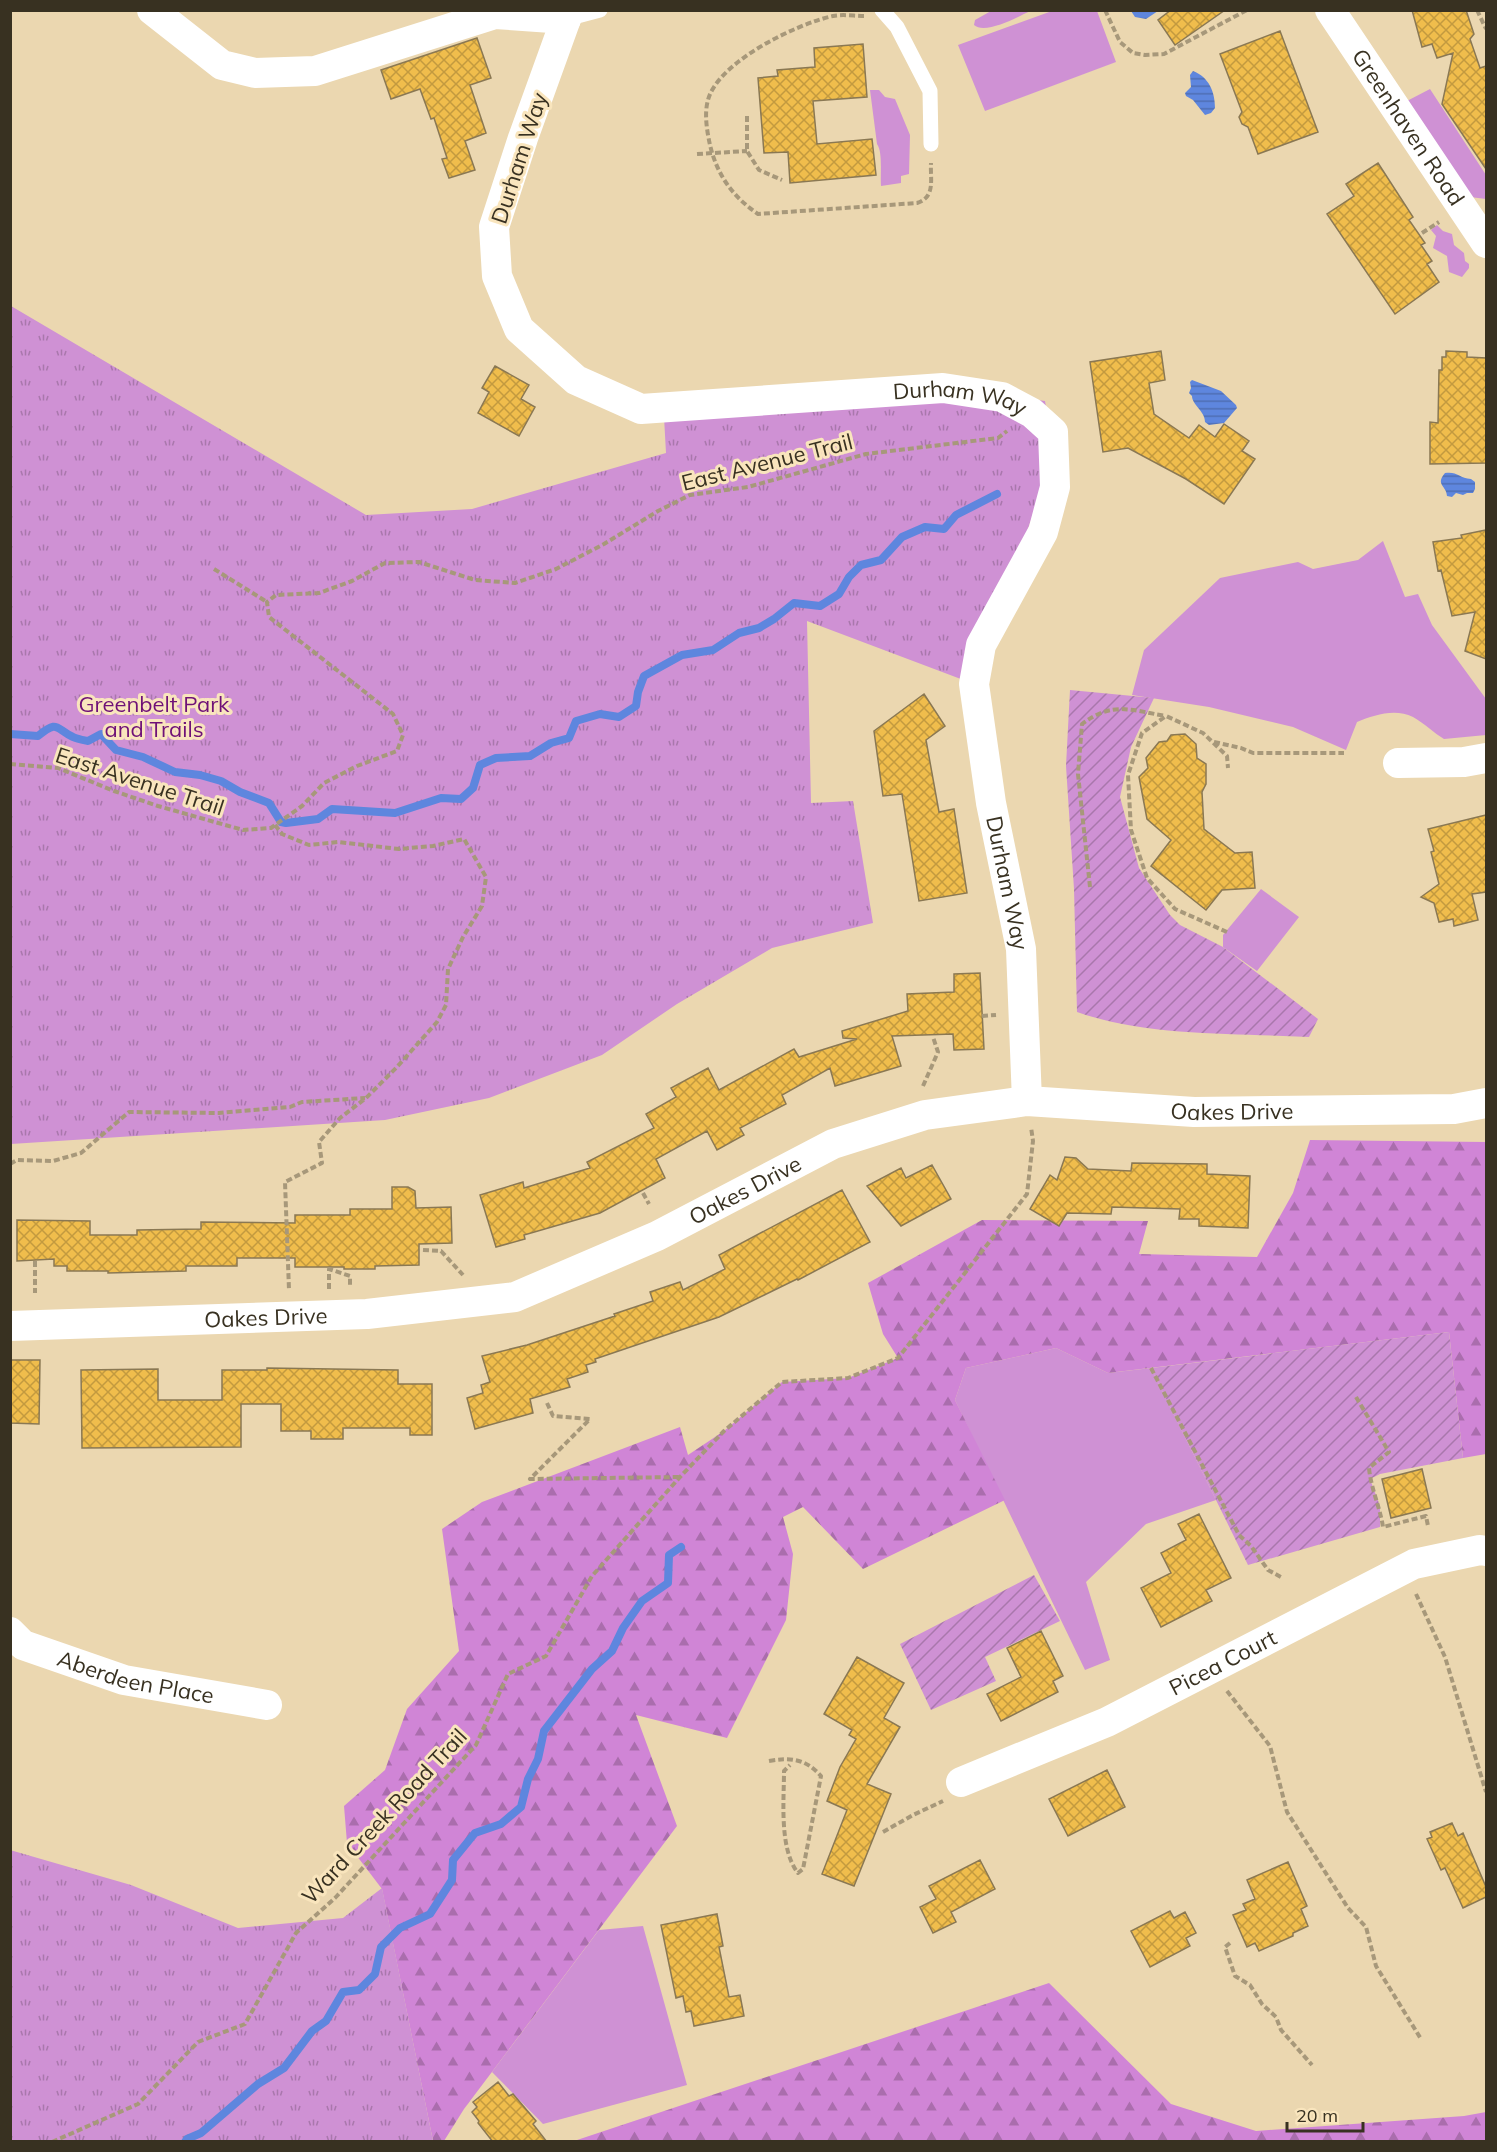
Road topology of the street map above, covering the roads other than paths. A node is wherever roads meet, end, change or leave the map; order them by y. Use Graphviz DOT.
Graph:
graph roads {
  1 [pos="152,10"];
  2 [pos="600,10"];
  3 [pos="1330,10"];
  4 [pos="567,15"];
  5 [pos="886,15"];
  6 [pos="931,144"];
  7 [pos="1486,243"];
  8 [pos="1486,758"];
  9 [pos="1398,763"];
  10 [pos="1027,1101"];
  11 [pos="1486,1103"];
  12 [pos="10,1326"];
  13 [pos="1486,1551"];
  14 [pos="10,1632"];
  15 [pos="267,1706"];
  16 [pos="955,1790"];
  1 -- 4 [label="street"];
  2 -- 4 [label="lane"];
  3 -- 7 [label="street, Greenhaven Road"];
  4 -- 10 [label="street, Durham Way"];
  5 -- 6 [label="lane"];
  8 -- 9 [label="street"];
  10 -- 11 [label="street, Oakes Drive"];
  10 -- 12 [label="street, Oakes Drive"];
  13 -- 16 [label="street, Picea Court"];
  14 -- 15 [label="street, Aberdeen Place"];
}
